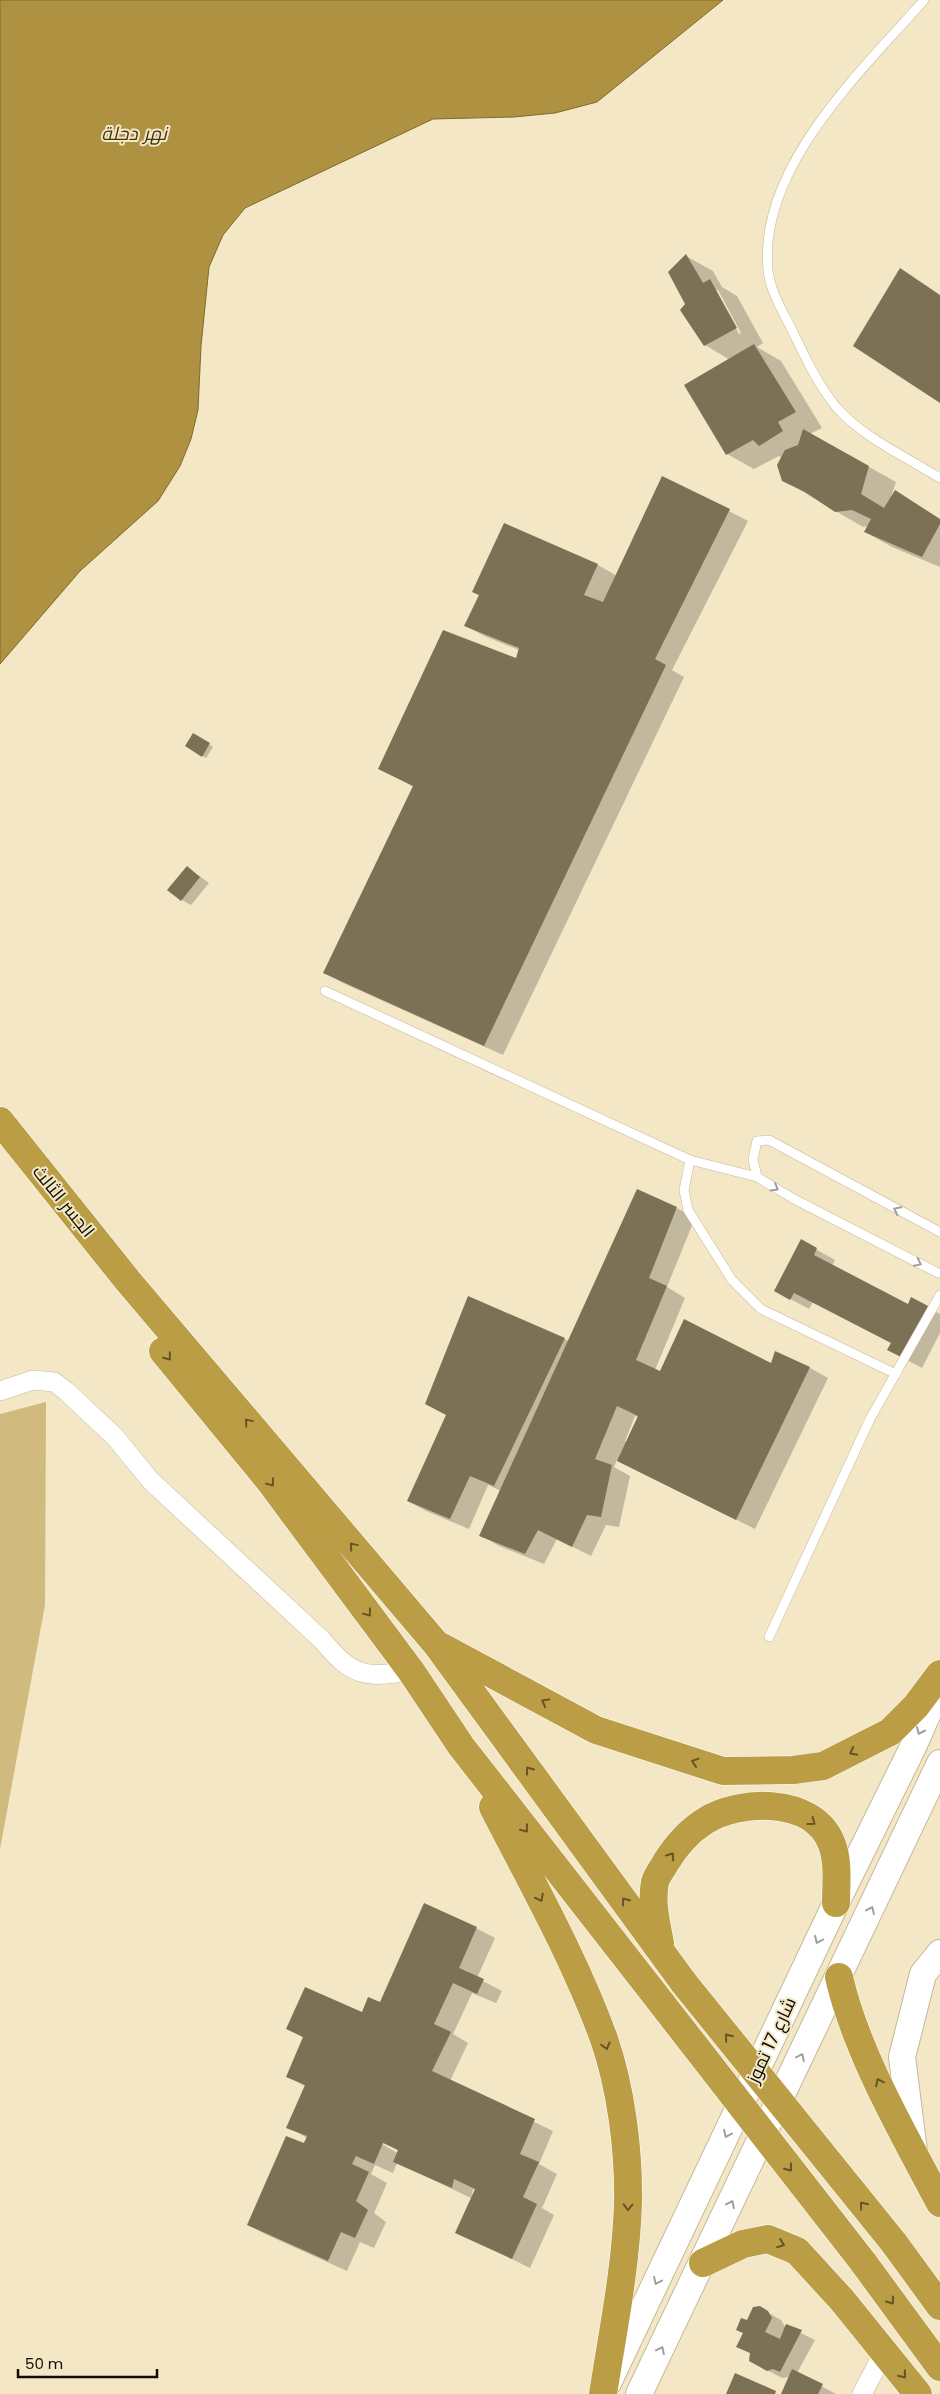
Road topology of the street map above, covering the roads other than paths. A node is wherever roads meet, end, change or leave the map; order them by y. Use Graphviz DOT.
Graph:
graph roads {
  1 [pos="924,0"];
  2 [pos="940,478"];
  3 [pos="325,991"];
  4 [pos="0,1121"];
  5 [pos="0,1148"];
  6 [pos="690,1160"];
  7 [pos="757,1177"];
  8 [pos="940,1232"];
  9 [pos="939,1272"];
  10 [pos="122,1287"];
  11 [pos="940,1295"];
  12 [pos="896,1374"];
  13 [pos="0,1391"];
  14 [pos="769,1637"];
  15 [pos="436,1645"];
  16 [pos="411,1671"];
  17 [pos="940,1674"];
  18 [pos="940,1686"];
  19 [pos="461,1746"];
  20 [pos="940,1763"];
  21 [pos="836,1903"];
  22 [pos="662,1951"];
  23 [pos="940,1953"];
  24 [pos="839,1977"];
  25 [pos="914,2153"];
  26 [pos="940,2203"];
  27 [pos="703,2263"];
  28 [pos="940,2306"];
  29 [pos="884,2352"];
  30 [pos="940,2367"];
  31 [pos="603,2394"];
  32 [pos="639,2394"];
  33 [pos="862,2394"];
  34 [pos="918,2394"];
  1 -- 2 [label="lane"];
  3 -- 6 [label="lane"];
  4 -- 10 [label="highway, الجسر الثالث"];
  5 -- 10 [label="highway, الجسر الثالث"];
  6 -- 7 [label="lane"];
  6 -- 12 [label="lane"];
  8 -- 7 [label="lane, one-way"];
  7 -- 9 [label="lane, one-way"];
  15 -- 10 [label="highway, one-way"];
  10 -- 16 [label="highway, one-way"];
  11 -- 12 [label="lane"];
  12 -- 14 [label="lane"];
  13 -- 16 [label="street"];
  17 -- 15 [label="highway, one-way"];
  22 -- 15 [label="highway, one-way"];
  16 -- 19 [label="highway"];
  18 -- 21 [label="main road, شارع 17 تموز, one-way"];
  19 -- 30 [label="highway, one-way, bridge"];
  19 -- 31 [label="highway, one-way"];
  24 -- 20 [label="main road, شارع 17 تموز, one-way"];
  22 -- 21 [label="highway, one-way"];
  21 -- 31 [label="main road, شارع 17 تموز, one-way"];
  28 -- 22 [label="highway, one-way, bridge"];
  23 -- 25 [label="main road"];
  25 -- 24 [label="highway, one-way"];
  27 -- 24 [label="main road, شارع 17 تموز, one-way"];
  25 -- 26 [label="highway"];
  27 -- 29 [label="highway, one-way"];
  32 -- 27 [label="main road, شارع 17 تموز, one-way"];
  29 -- 33 [label="street"];
  29 -- 34 [label="highway, one-way"];
}
